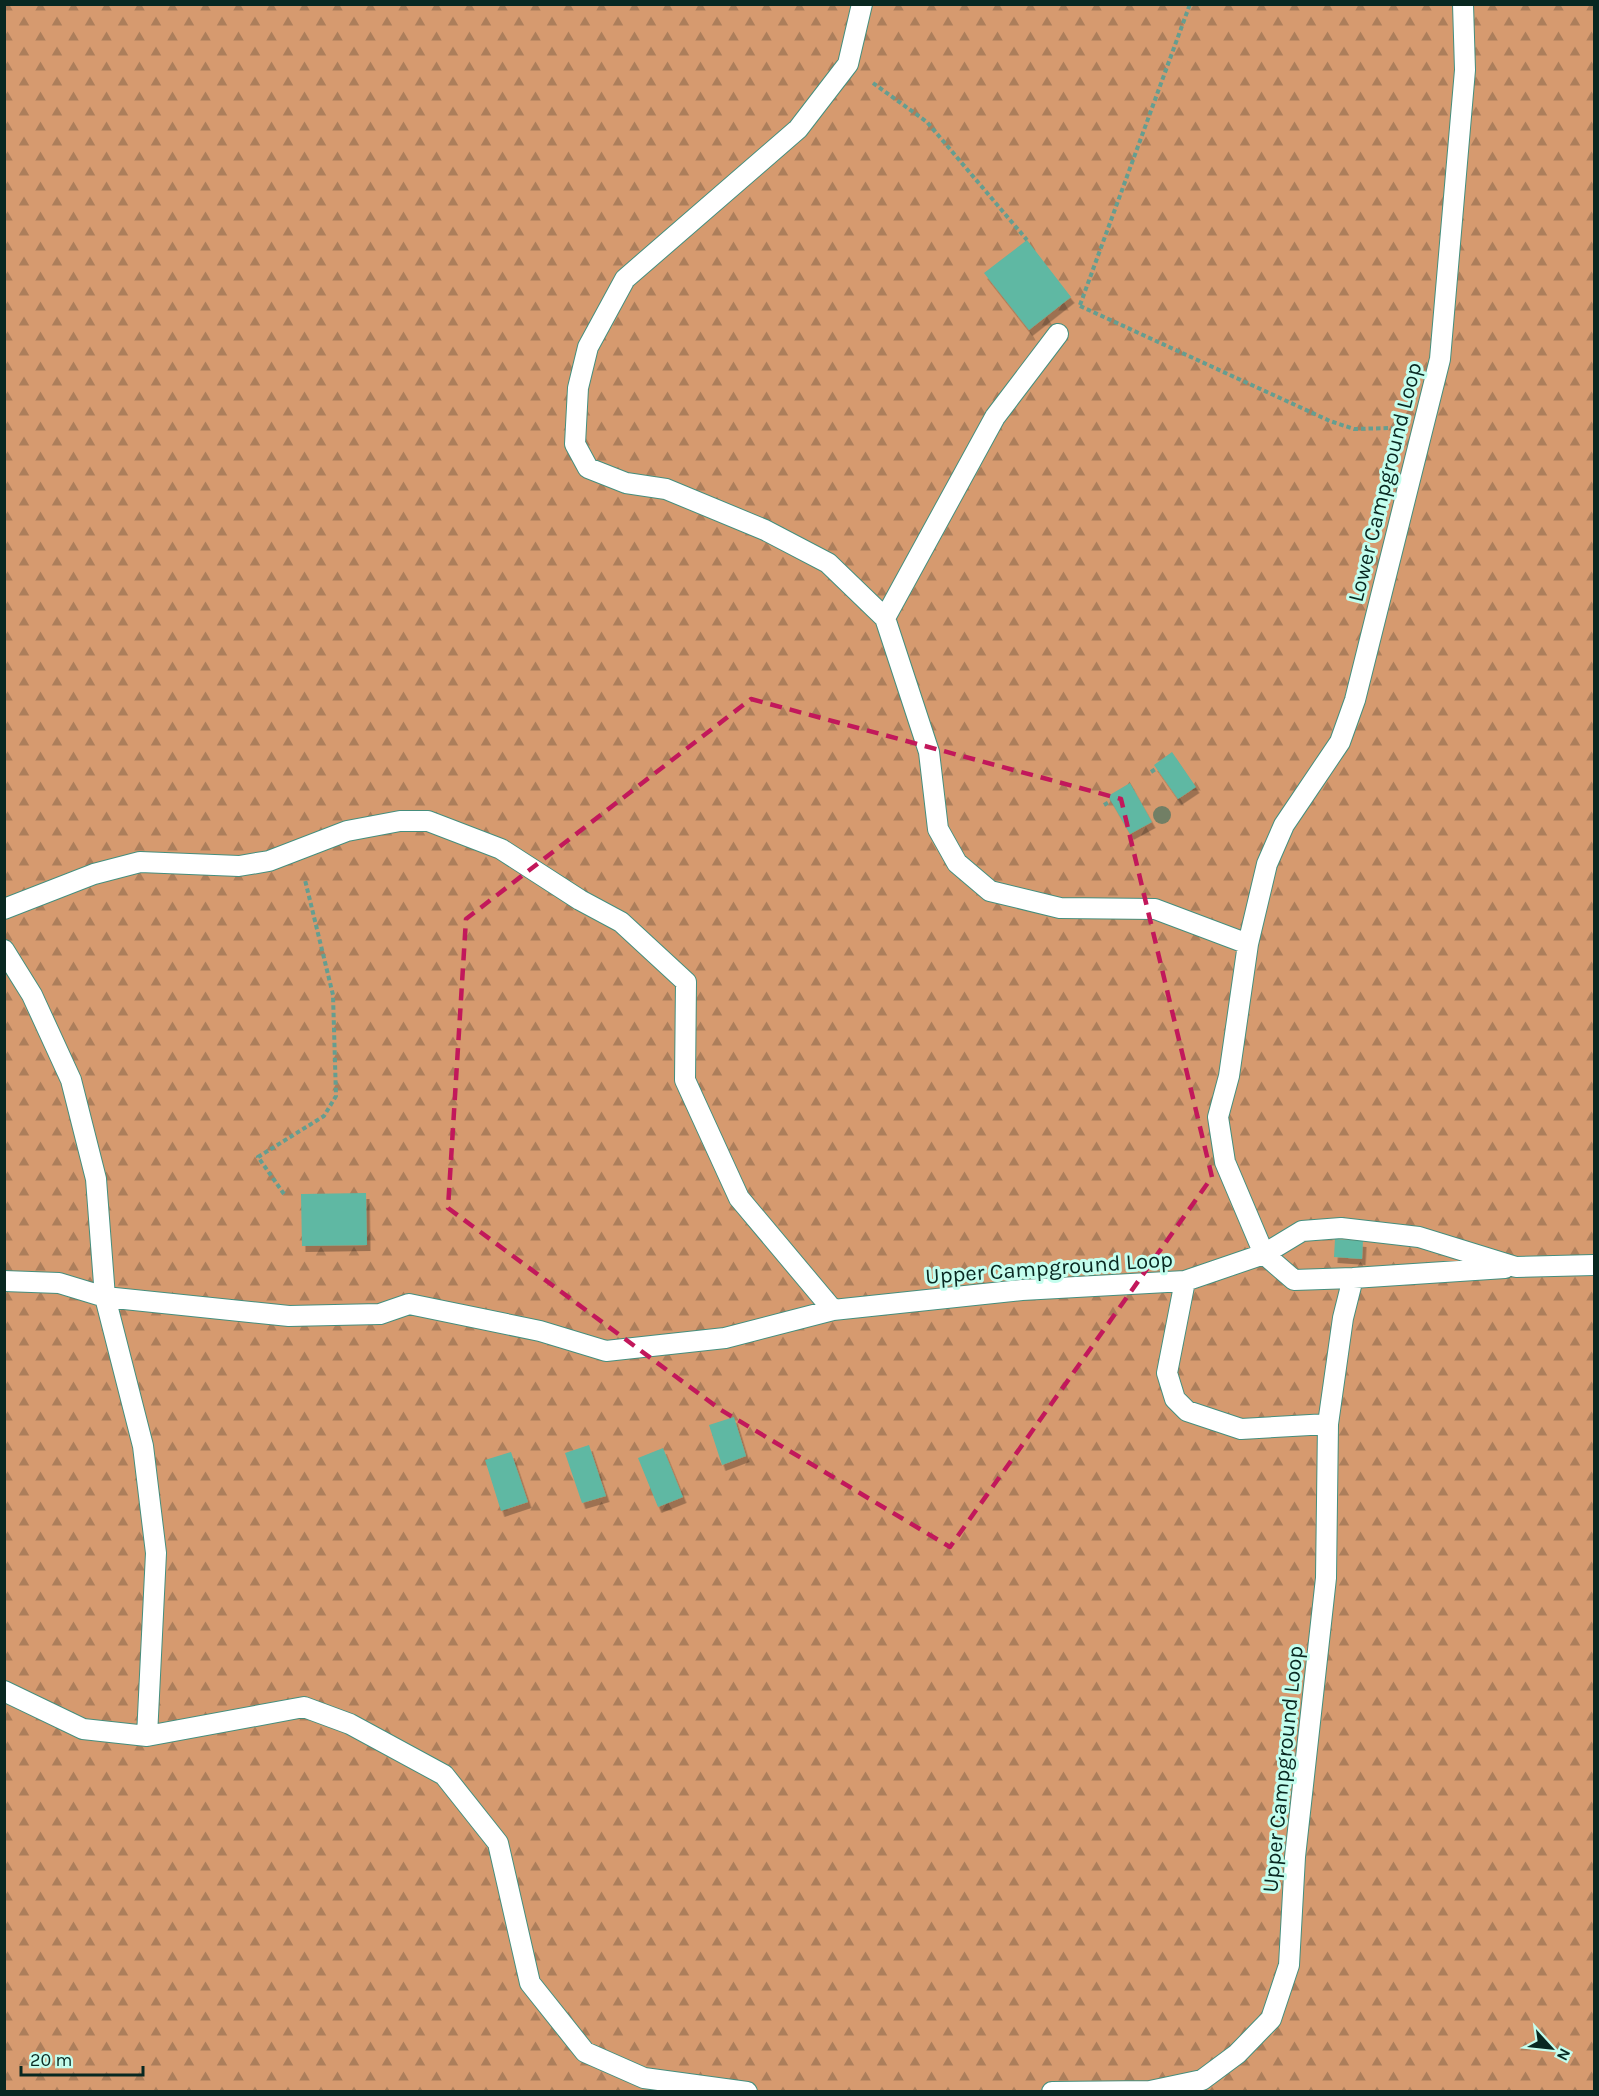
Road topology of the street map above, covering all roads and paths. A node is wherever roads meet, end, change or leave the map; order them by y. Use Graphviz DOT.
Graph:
graph roads {
  1 [pos="862,4"];
  2 [pos="1190,4"];
  3 [pos="1463,4"];
  4 [pos="848,64"];
  5 [pos="1027,240"];
  6 [pos="1080,306"];
  7 [pos="1058,334"];
  8 [pos="1422,428"];
  9 [pos="885,618"];
  10 [pos="1157,768"];
  11 [pos="1151,772"];
  12 [pos="1110,801"];
  13 [pos="1104,805"];
  14 [pos="298,850"];
  15 [pos="4,909"];
  16 [pos="1248,944"];
  17 [pos="4,950"];
  18 [pos="284,1194"];
  19 [pos="1264,1254"];
  20 [pos="1594,1265"];
  21 [pos="1516,1267"];
  22 [pos="1353,1278"];
  23 [pos="4,1281"];
  24 [pos="1185,1281"];
  25 [pos="105,1297"];
  26 [pos="832,1310"];
  27 [pos="1328,1424"];
  28 [pos="4,1691"];
  29 [pos="147,1737"];
  30 [pos="747,2091"];
  31 [pos="1052,2091"];
  1 -- 4 [label="lane"];
  2 -- 6 [label="path"];
  3 -- 8 [label="lane, Lower Campground Loop"];
  4 -- 5 [label="path"];
  4 -- 9 [label="lane"];
  6 -- 7 [label="path"];
  6 -- 8 [label="path"];
  7 -- 9 [label="lane"];
  8 -- 16 [label="lane, Lower Campground Loop"];
  9 -- 16 [label="lane"];
  10 -- 11 [label="path"];
  12 -- 13 [label="path"];
  14 -- 15 [label="lane"];
  14 -- 18 [label="path"];
  14 -- 26 [label="lane"];
  16 -- 19 [label="lane, Lower Campground Loop"];
  17 -- 25 [label="lane"];
  19 -- 21 [label="lane, Upper Campground Loop"];
  19 -- 22 [label="lane"];
  19 -- 24 [label="lane, Upper Campground Loop"];
  20 -- 21 [label="lane"];
  21 -- 22 [label="lane"];
  22 -- 27 [label="lane, Upper Campground Loop"];
  23 -- 25 [label="lane, Upper Campground Loop"];
  24 -- 26 [label="lane, Upper Campground Loop"];
  24 -- 27 [label="lane"];
  25 -- 26 [label="lane, Upper Campground Loop"];
  25 -- 29 [label="lane"];
  27 -- 31 [label="lane, Upper Campground Loop"];
  28 -- 29 [label="lane"];
  29 -- 30 [label="lane"];
}
